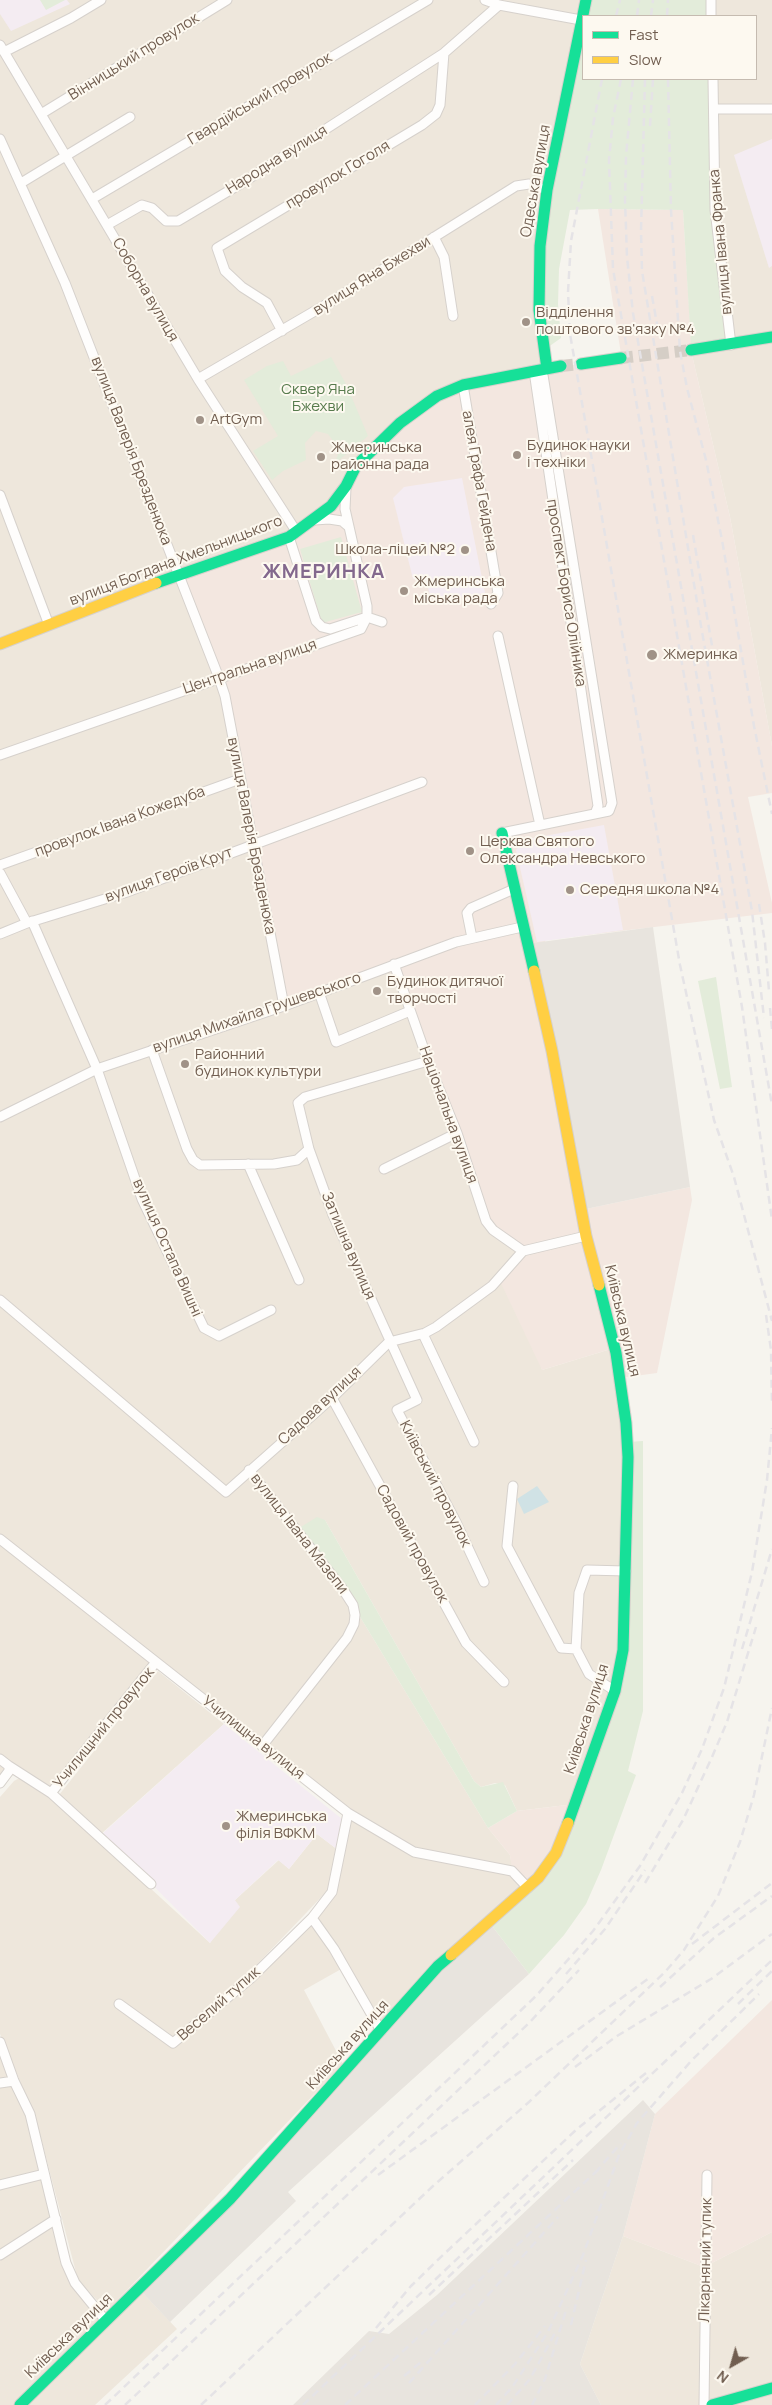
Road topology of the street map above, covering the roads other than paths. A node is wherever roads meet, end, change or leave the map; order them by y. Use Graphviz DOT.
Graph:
graph roads {
  1 [pos="101,0"];
  2 [pos="227,0"];
  3 [pos="428,0"];
  4 [pos="485,0"];
  5 [pos="586,0"];
  6 [pos="711,0"];
  7 [pos="499,6"];
  8 [pos="583,15"];
  9 [pos="711,15"];
  10 [pos="582,20"];
  11 [pos="2,49"];
  12 [pos="444,53"];
  13 [pos="713,80"];
  14 [pos="714,109"];
  15 [pos="772,109"];
  16 [pos="41,114"];
  17 [pos="130,118"];
  18 [pos="0,139"];
  19 [pos="66,155"];
  20 [pos="21,183"];
  21 [pos="547,190"];
  22 [pos="92,199"];
  23 [pos="108,225"];
  24 [pos="434,236"];
  25 [pos="453,316"];
  26 [pos="282,331"];
  27 [pos="772,337"];
  28 [pos="731,344"];
  29 [pos="691,350"];
  30 [pos="622,358"];
  31 [pos="581,364"];
  32 [pos="561,366"];
  33 [pos="541,370"];
  34 [pos="198,379"];
  35 [pos="463,385"];
  36 [pos="346,486"];
  37 [pos="0,495"];
  38 [pos="315,520"];
  39 [pos="348,526"];
  40 [pos="292,534"];
  41 [pos="180,574"];
  42 [pos="491,604"];
  43 [pos="367,617"];
  44 [pos="382,622"];
  45 [pos="49,625"];
  46 [pos="498,636"];
  47 [pos="0,644"];
  48 [pos="219,678"];
  49 [pos="0,755"];
  50 [pos="240,778"];
  51 [pos="422,782"];
  52 [pos="595,814"];
  53 [pos="540,825"];
  54 [pos="502,833"];
  55 [pos="253,845"];
  56 [pos="0,865"];
  57 [pos="0,873"];
  58 [pos="514,889"];
  59 [pos="30,922"];
  60 [pos="522,927"];
  61 [pos="0,934"];
  62 [pos="472,938"];
  63 [pos="394,964"];
  64 [pos="319,992"];
  65 [pos="284,1006"];
  66 [pos="410,1011"];
  67 [pos="152,1050"];
  68 [pos="428,1061"];
  69 [pos="97,1069"];
  70 [pos="0,1117"];
  71 [pos="457,1133"];
  72 [pos="309,1149"];
  73 [pos="248,1164"];
  74 [pos="384,1169"];
  75 [pos="586,1236"];
  76 [pos="523,1251"];
  77 [pos="299,1280"];
  78 [pos="0,1300"];
  79 [pos="271,1310"];
  80 [pos="423,1334"];
  81 [pos="389,1342"];
  82 [pos="332,1398"];
  83 [pos="474,1442"];
  84 [pos="249,1470"];
  85 [pos="513,1486"];
  86 [pos="0,1539"];
  87 [pos="626,1571"];
  88 [pos="484,1582"];
  89 [pos="576,1649"];
  90 [pos="156,1662"];
  91 [pos="504,1682"];
  92 [pos="615,1691"];
  93 [pos="262,1746"];
  94 [pos="0,1759"];
  95 [pos="9,1766"];
  96 [pos="0,1782"];
  97 [pos="51,1793"];
  98 [pos="348,1813"];
  99 [pos="151,1884"];
  100 [pos="528,1888"];
  101 [pos="312,1918"];
  102 [pos="119,2004"];
  103 [pos="381,2031"];
  104 [pos="0,2042"];
  105 [pos="14,2081"];
  106 [pos="0,2083"];
  107 [pos="44,2174"];
  108 [pos="707,2174"];
  109 [pos="0,2186"];
  110 [pos="56,2219"];
  111 [pos="0,2255"];
  112 [pos="106,2322"];
  113 [pos="772,2388"];
  114 [pos="723,2403"];
  115 [pos="20,2405"];
  116 [pos="704,2405"];
  117 [pos="712,2405"];
  1 -- 11 [label="street"];
  2 -- 16 [label="street, Вінницький провулок"];
  3 -- 22 [label="street, Гвардійський провулок"];
  4 -- 7 [label="street"];
  5 -- 8 [label="street, Одеська вулиця"];
  6 -- 9 [label="street"];
  7 -- 10 [label="street"];
  7 -- 12 [label="street"];
  10 -- 21 [label="street, Одеська вулиця"];
  11 -- 16 [label="street, Соборна вулиця"];
  12 -- 23 [label="street, Народна вулиця"];
  12 -- 26 [label="street, провулок Гоголя"];
  13 -- 14 [label="street, вулиця Івана Франка"];
  14 -- 15 [label="street"];
  14 -- 28 [label="street, вулиця Івана Франка"];
  16 -- 19 [label="street, Соборна вулиця"];
  17 -- 19 [label="street"];
  18 -- 20 [label="street, вулиця Валерія Брезденюка"];
  19 -- 20 [label="street"];
  19 -- 22 [label="street, Соборна вулиця"];
  20 -- 41 [label="street, вулиця Валерія Брезденюка"];
  21 -- 24 [label="street, вулиця Яна Бжехви"];
  21 -- 33 [label="street, Одеська вулиця"];
  22 -- 23 [label="street, Соборна вулиця"];
  23 -- 34 [label="street, Соборна вулиця"];
  24 -- 25 [label="street"];
  24 -- 26 [label="street, вулиця Яна Бжехви"];
  26 -- 34 [label="street, вулиця Яна Бжехви"];
  27 -- 28 [label="street"];
  28 -- 29 [label="street"];
  30 -- 31 [label="street"];
  32 -- 33 [label="street, вулиця Богдана Хмельницького"];
  33 -- 35 [label="street, вулиця Богдана Хмельницького"];
  33 -- 52 [label="street, проспект Бориса Олійника"];
  33 -- 52 [label="street, проспект Бориса Олійника"];
  34 -- 40 [label="street, Соборна вулиця"];
  35 -- 36 [label="street, вулиця Богдана Хмельницького"];
  35 -- 42 [label="street, алея Графа Гейдена"];
  36 -- 38 [label="street, вулиця Богдана Хмельницького"];
  36 -- 39 [label="street"];
  37 -- 45 [label="street"];
  38 -- 39 [label="street"];
  38 -- 40 [label="street, вулиця Богдана Хмельницького"];
  39 -- 43 [label="street"];
  40 -- 41 [label="street, вулиця Богдана Хмельницького"];
  40 -- 43 [label="street, Соборна вулиця"];
  41 -- 45 [label="street, вулиця Богдана Хмельницького"];
  41 -- 48 [label="street, вулиця Валерія Брезденюка"];
  43 -- 44 [label="street"];
  43 -- 48 [label="street, Центральна вулиця"];
  45 -- 47 [label="street, вулиця Богдана Хмельницького"];
  46 -- 53 [label="street"];
  48 -- 49 [label="street, Центральна вулиця"];
  48 -- 50 [label="street, вулиця Валерія Брезденюка"];
  50 -- 55 [label="street, вулиця Валерія Брезденюка"];
  50 -- 56 [label="street, провулок Івана Кожедуба"];
  51 -- 55 [label="street, вулиця Героїв Крут"];
  52 -- 53 [label="street"];
  53 -- 54 [label="street"];
  54 -- 58 [label="street, Київська вулиця"];
  55 -- 59 [label="street, вулиця Героїв Крут"];
  55 -- 65 [label="street, вулиця Валерія Брезденюка"];
  57 -- 59 [label="street"];
  58 -- 60 [label="street, Київська вулиця"];
  58 -- 62 [label="street"];
  59 -- 61 [label="street, вулиця Героїв Крут"];
  59 -- 69 [label="street"];
  60 -- 62 [label="street, вулиця Михайла Грушевського"];
  60 -- 75 [label="street, Київська вулиця"];
  62 -- 63 [label="street, вулиця Михайла Грушевського"];
  63 -- 64 [label="street, вулиця Михайла Грушевського"];
  63 -- 66 [label="street, Національна вулиця"];
  64 -- 65 [label="street, вулиця Михайла Грушевського"];
  64 -- 66 [label="street"];
  65 -- 67 [label="street, вулиця Михайла Грушевського"];
  66 -- 68 [label="street, Національна вулиця"];
  67 -- 69 [label="street, вулиця Михайла Грушевського"];
  67 -- 73 [label="street"];
  68 -- 71 [label="street, Національна вулиця"];
  68 -- 72 [label="street, Затишна вулиця"];
  69 -- 70 [label="street, вулиця Михайла Грушевського"];
  69 -- 79 [label="street, вулиця Остапа Вишні"];
  71 -- 74 [label="street"];
  71 -- 76 [label="street, Національна вулиця"];
  72 -- 73 [label="street"];
  72 -- 81 [label="street, Затишна вулиця"];
  73 -- 77 [label="street"];
  75 -- 76 [label="street"];
  75 -- 87 [label="street, Київська вулиця"];
  76 -- 80 [label="street"];
  78 -- 84 [label="street, Садова вулиця"];
  80 -- 81 [label="street"];
  80 -- 83 [label="street"];
  81 -- 82 [label="street, Садова вулиця"];
  81 -- 88 [label="street, Київський провулок"];
  82 -- 84 [label="street, Садова вулиця"];
  82 -- 91 [label="street, Садовий провулок"];
  84 -- 93 [label="street, вулиця Івана Мазепи"];
  85 -- 89 [label="street"];
  86 -- 90 [label="street, Училищна вулиця"];
  87 -- 89 [label="street"];
  87 -- 92 [label="street, Київська вулиця"];
  89 -- 92 [label="street"];
  90 -- 93 [label="street, Училищна вулиця"];
  90 -- 97 [label="street, Училищний провулок"];
  92 -- 100 [label="street, Київська вулиця"];
  93 -- 98 [label="street, Училищна вулиця"];
  94 -- 95 [label="street, Училищний провулок"];
  95 -- 96 [label="street"];
  95 -- 97 [label="street, Училищний провулок"];
  97 -- 99 [label="street, Училищний провулок"];
  98 -- 100 [label="street, Училищна вулиця"];
  98 -- 101 [label="street"];
  100 -- 103 [label="street, Київська вулиця"];
  101 -- 102 [label="street, Веселий тупик"];
  101 -- 103 [label="street"];
  103 -- 112 [label="street, Київська вулиця"];
  104 -- 105 [label="street"];
  105 -- 106 [label="street"];
  105 -- 107 [label="street"];
  107 -- 109 [label="street"];
  107 -- 110 [label="street"];
  108 -- 116 [label="street, Лікарняний тупик"];
  110 -- 111 [label="street"];
  110 -- 112 [label="street"];
  112 -- 115 [label="street, Київська вулиця"];
  113 -- 114 [label="street"];
  114 -- 117 [label="street"];
}
